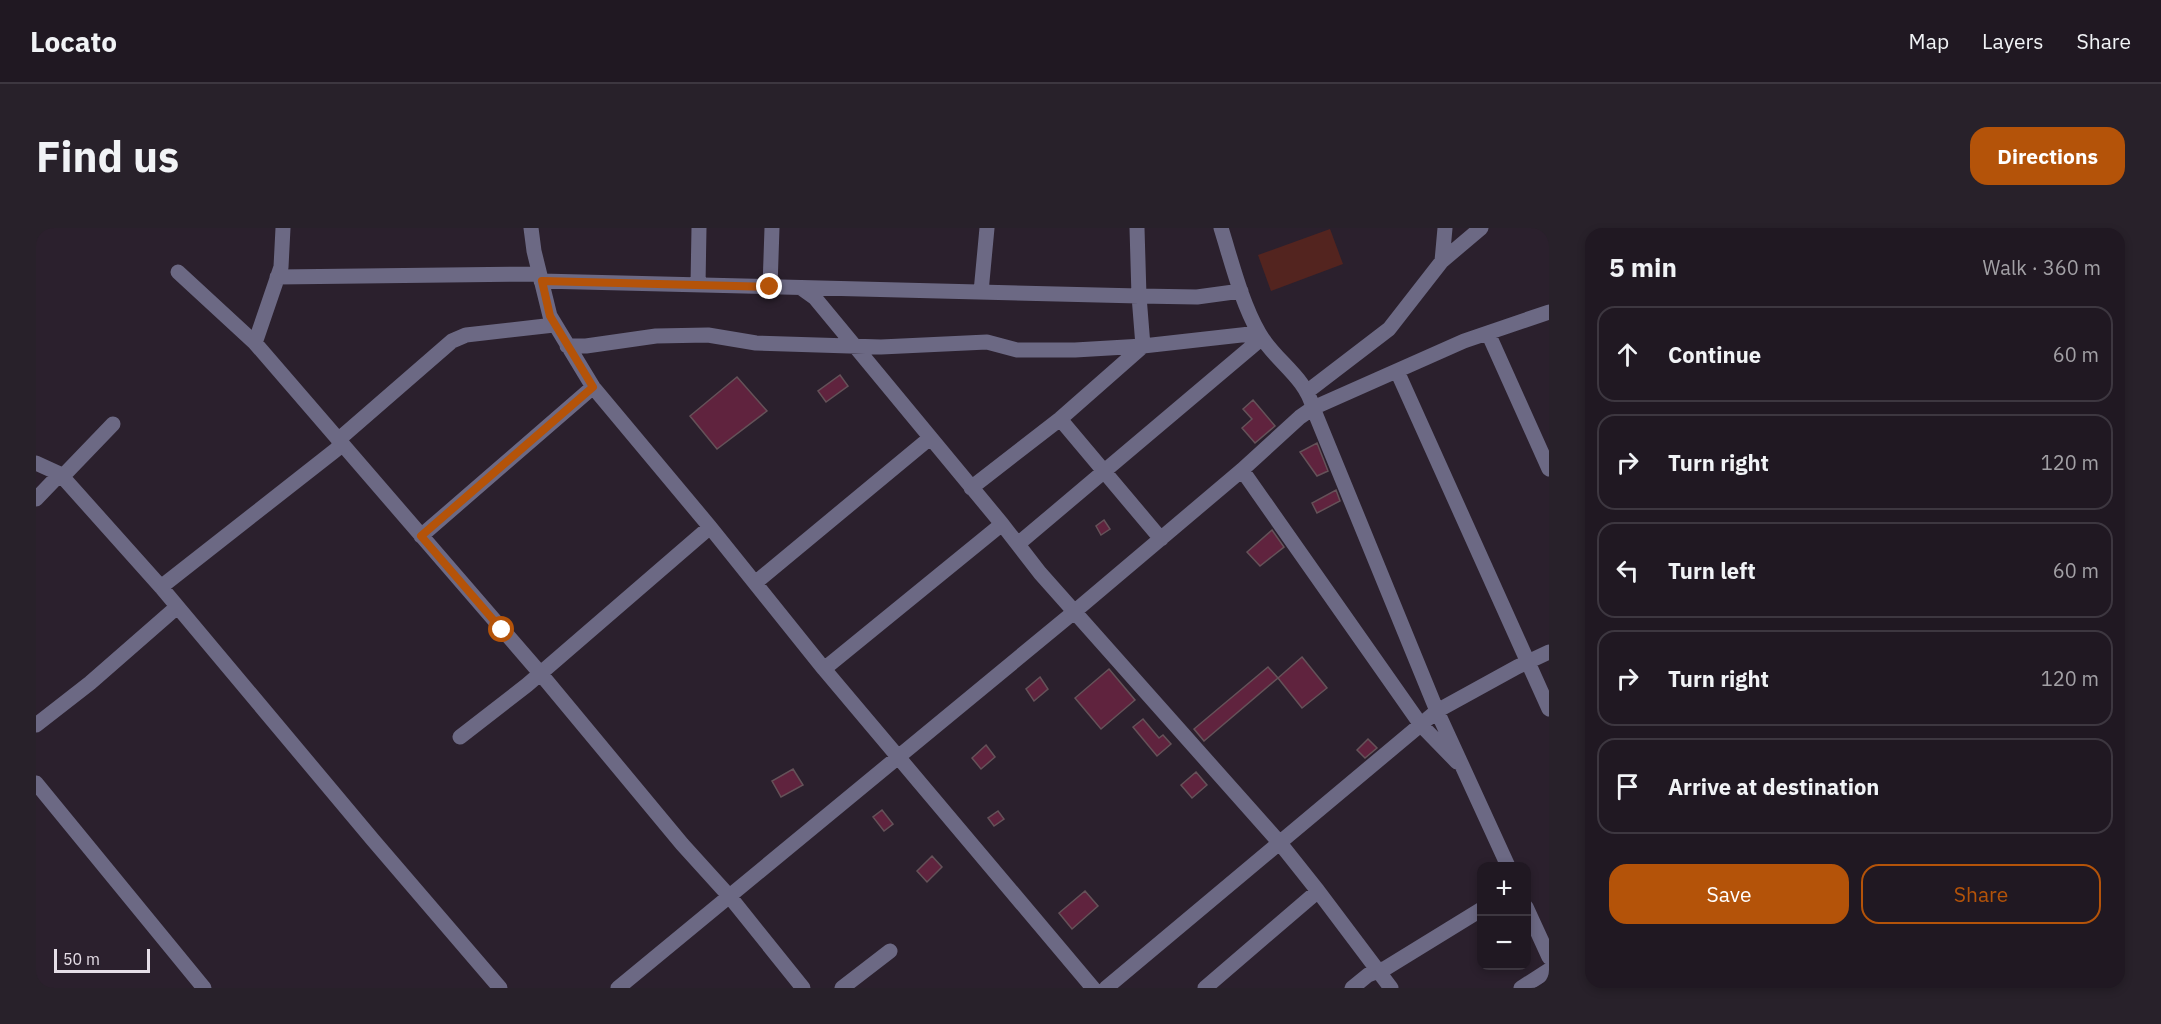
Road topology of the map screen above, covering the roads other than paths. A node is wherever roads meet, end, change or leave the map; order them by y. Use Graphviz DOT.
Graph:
graph roads {
  1 [pos="283,228"];
  2 [pos="531,228"];
  3 [pos="699,228"];
  4 [pos="772,228"];
  5 [pos="987,228"];
  6 [pos="1137,228"];
  7 [pos="1221,228"];
  8 [pos="1445,228"];
  9 [pos="1481,228"];
  10 [pos="1442,261"];
  11 [pos="178,272"];
  12 [pos="277,277"];
  13 [pos="541,278"];
  14 [pos="698,285"];
  15 [pos="770,287"];
  16 [pos="801,288"];
  17 [pos="1241,291"];
  18 [pos="981,292"];
  19 [pos="1139,296"];
  20 [pos="1549,312"];
  21 [pos="554,325"];
  22 [pos="1488,333"];
  23 [pos="1261,336"];
  24 [pos="255,343"];
  25 [pos="852,345"];
  26 [pos="567,346"];
  27 [pos="1143,346"];
  28 [pos="1398,371"];
  29 [pos="593,387"];
  30 [pos="1308,391"];
  31 [pos="1313,408"];
  32 [pos="1060,419"];
  33 [pos="113,424"];
  34 [pos="930,438"];
  35 [pos="340,442"];
  36 [pos="36,463"];
  37 [pos="1549,469"];
  38 [pos="1242,470"];
  39 [pos="1105,471"];
  40 [pos="61,475"];
  41 [pos="971,488"];
  42 [pos="36,499"];
  43 [pos="1002,524"];
  44 [pos="710,527"];
  45 [pos="421,536"];
  46 [pos="1161,539"];
  47 [pos="1018,544"];
  48 [pos="755,584"];
  49 [pos="161,587"];
  50 [pos="177,606"];
  51 [pos="1074,612"];
  52 [pos="1549,652"];
  53 [pos="1528,662"];
  54 [pos="824,669"];
  55 [pos="540,674"];
  56 [pos="1549,709"];
  57 [pos="1437,711"];
  58 [pos="36,725"];
  59 [pos="1421,725"];
  60 [pos="460,737"];
  61 [pos="897,757"];
  62 [pos="1463,767"];
  63 [pos="36,783"];
  64 [pos="1279,842"];
  65 [pos="1506,862"];
  66 [pos="1318,891"];
  67 [pos="730,897"];
  68 [pos="1477,912"];
  69 [pos="1531,916"];
  70 [pos="890,951"];
  71 [pos="1549,957"];
  72 [pos="1549,970"];
  73 [pos="1378,971"];
  74 [pos="204,988"];
  75 [pos="500,988"];
  76 [pos="618,988"];
  77 [pos="803,988"];
  78 [pos="842,988"];
  79 [pos="1093,988"];
  80 [pos="1106,988"];
  81 [pos="1204,988"];
  82 [pos="1352,988"];
  83 [pos="1391,988"];
  84 [pos="1521,988"];
  1 -- 12 [label="street"];
  2 -- 13 [label="street"];
  3 -- 14 [label="street"];
  4 -- 15 [label="street"];
  5 -- 18 [label="street"];
  6 -- 19 [label="street"];
  7 -- 17 [label="street"];
  8 -- 10 [label="street"];
  9 -- 10 [label="street"];
  10 -- 30 [label="street"];
  11 -- 24 [label="street"];
  12 -- 13 [label="street"];
  12 -- 24 [label="street"];
  13 -- 14 [label="street"];
  13 -- 21 [label="street"];
  14 -- 15 [label="street"];
  15 -- 16 [label="street"];
  16 -- 18 [label="street"];
  16 -- 25 [label="street"];
  17 -- 19 [label="street"];
  17 -- 23 [label="street"];
  18 -- 19 [label="street"];
  19 -- 27 [label="street"];
  20 -- 22 [label="street"];
  21 -- 26 [label="street"];
  21 -- 35 [label="street"];
  22 -- 28 [label="street"];
  22 -- 37 [label="street"];
  23 -- 27 [label="street"];
  23 -- 30 [label="street"];
  23 -- 39 [label="street"];
  24 -- 35 [label="street"];
  25 -- 26 [label="street"];
  25 -- 27 [label="street"];
  25 -- 34 [label="street"];
  26 -- 29 [label="street"];
  27 -- 32 [label="street"];
  28 -- 31 [label="street"];
  28 -- 53 [label="street"];
  29 -- 44 [label="street"];
  29 -- 45 [label="street"];
  30 -- 31 [label="street"];
  31 -- 38 [label="street"];
  31 -- 57 [label="street"];
  32 -- 39 [label="street"];
  32 -- 41 [label="street"];
  33 -- 40 [label="street"];
  34 -- 41 [label="street"];
  34 -- 48 [label="street"];
  35 -- 45 [label="street"];
  35 -- 49 [label="street"];
  36 -- 40 [label="street"];
  38 -- 46 [label="street"];
  38 -- 59 [label="street"];
  39 -- 46 [label="street"];
  39 -- 47 [label="street"];
  40 -- 42 [label="street"];
  40 -- 49 [label="street"];
  41 -- 43 [label="street"];
  43 -- 47 [label="street"];
  43 -- 54 [label="street"];
  44 -- 48 [label="street"];
  44 -- 55 [label="street"];
  45 -- 55 [label="street"];
  46 -- 51 [label="street"];
  47 -- 51 [label="street"];
  48 -- 54 [label="street"];
  49 -- 50 [label="street"];
  50 -- 58 [label="street"];
  50 -- 75 [label="street"];
  51 -- 61 [label="street"];
  51 -- 64 [label="street"];
  52 -- 53 [label="street"];
  53 -- 56 [label="street"];
  53 -- 57 [label="street"];
  54 -- 61 [label="street"];
  55 -- 60 [label="street"];
  55 -- 67 [label="street"];
  57 -- 59 [label="street"];
  57 -- 62 [label="street"];
  59 -- 62 [label="street"];
  59 -- 64 [label="street"];
  61 -- 67 [label="street"];
  61 -- 79 [label="street"];
  62 -- 65 [label="street"];
  63 -- 74 [label="street"];
  64 -- 66 [label="street"];
  64 -- 80 [label="street"];
  66 -- 73 [label="street"];
  66 -- 81 [label="street"];
  67 -- 76 [label="street"];
  67 -- 77 [label="street"];
  68 -- 73 [label="street"];
  69 -- 71 [label="street"];
  70 -- 78 [label="street"];
  72 -- 84 [label="street"];
  73 -- 82 [label="street"];
  73 -- 83 [label="street"];
}
